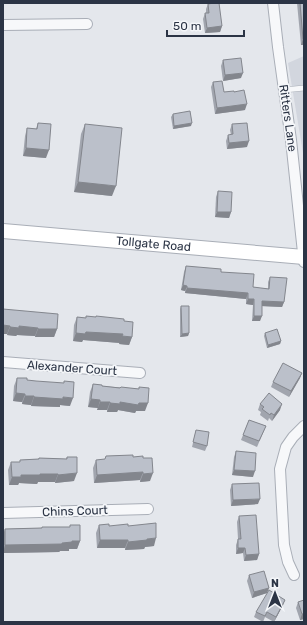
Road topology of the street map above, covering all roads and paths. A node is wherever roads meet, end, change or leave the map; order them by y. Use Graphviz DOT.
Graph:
graph roads {
  1 [pos="273,3"];
  2 [pos="87,24"];
  3 [pos="3,25"];
  4 [pos="304,88"];
  5 [pos="284,90"];
  6 [pos="3,232"];
  7 [pos="304,257"];
  8 [pos="304,262"];
  9 [pos="3,362"];
  10 [pos="140,373"];
  11 [pos="304,426"];
  12 [pos="148,509"];
  13 [pos="3,512"];
  14 [pos="294,575"];
  1 -- 5 [label="street, Ritters Lane"];
  2 -- 3 [label="street"];
  4 -- 5 [label="lane"];
  5 -- 7 [label="street, Ritters Lane"];
  6 -- 7 [label="street, Tollgate Road"];
  7 -- 8 [label="street, Ritters Lane"];
  9 -- 10 [label="street, Alexander Court"];
  11 -- 14 [label="street"];
  12 -- 13 [label="street, Chins Court"];
}
